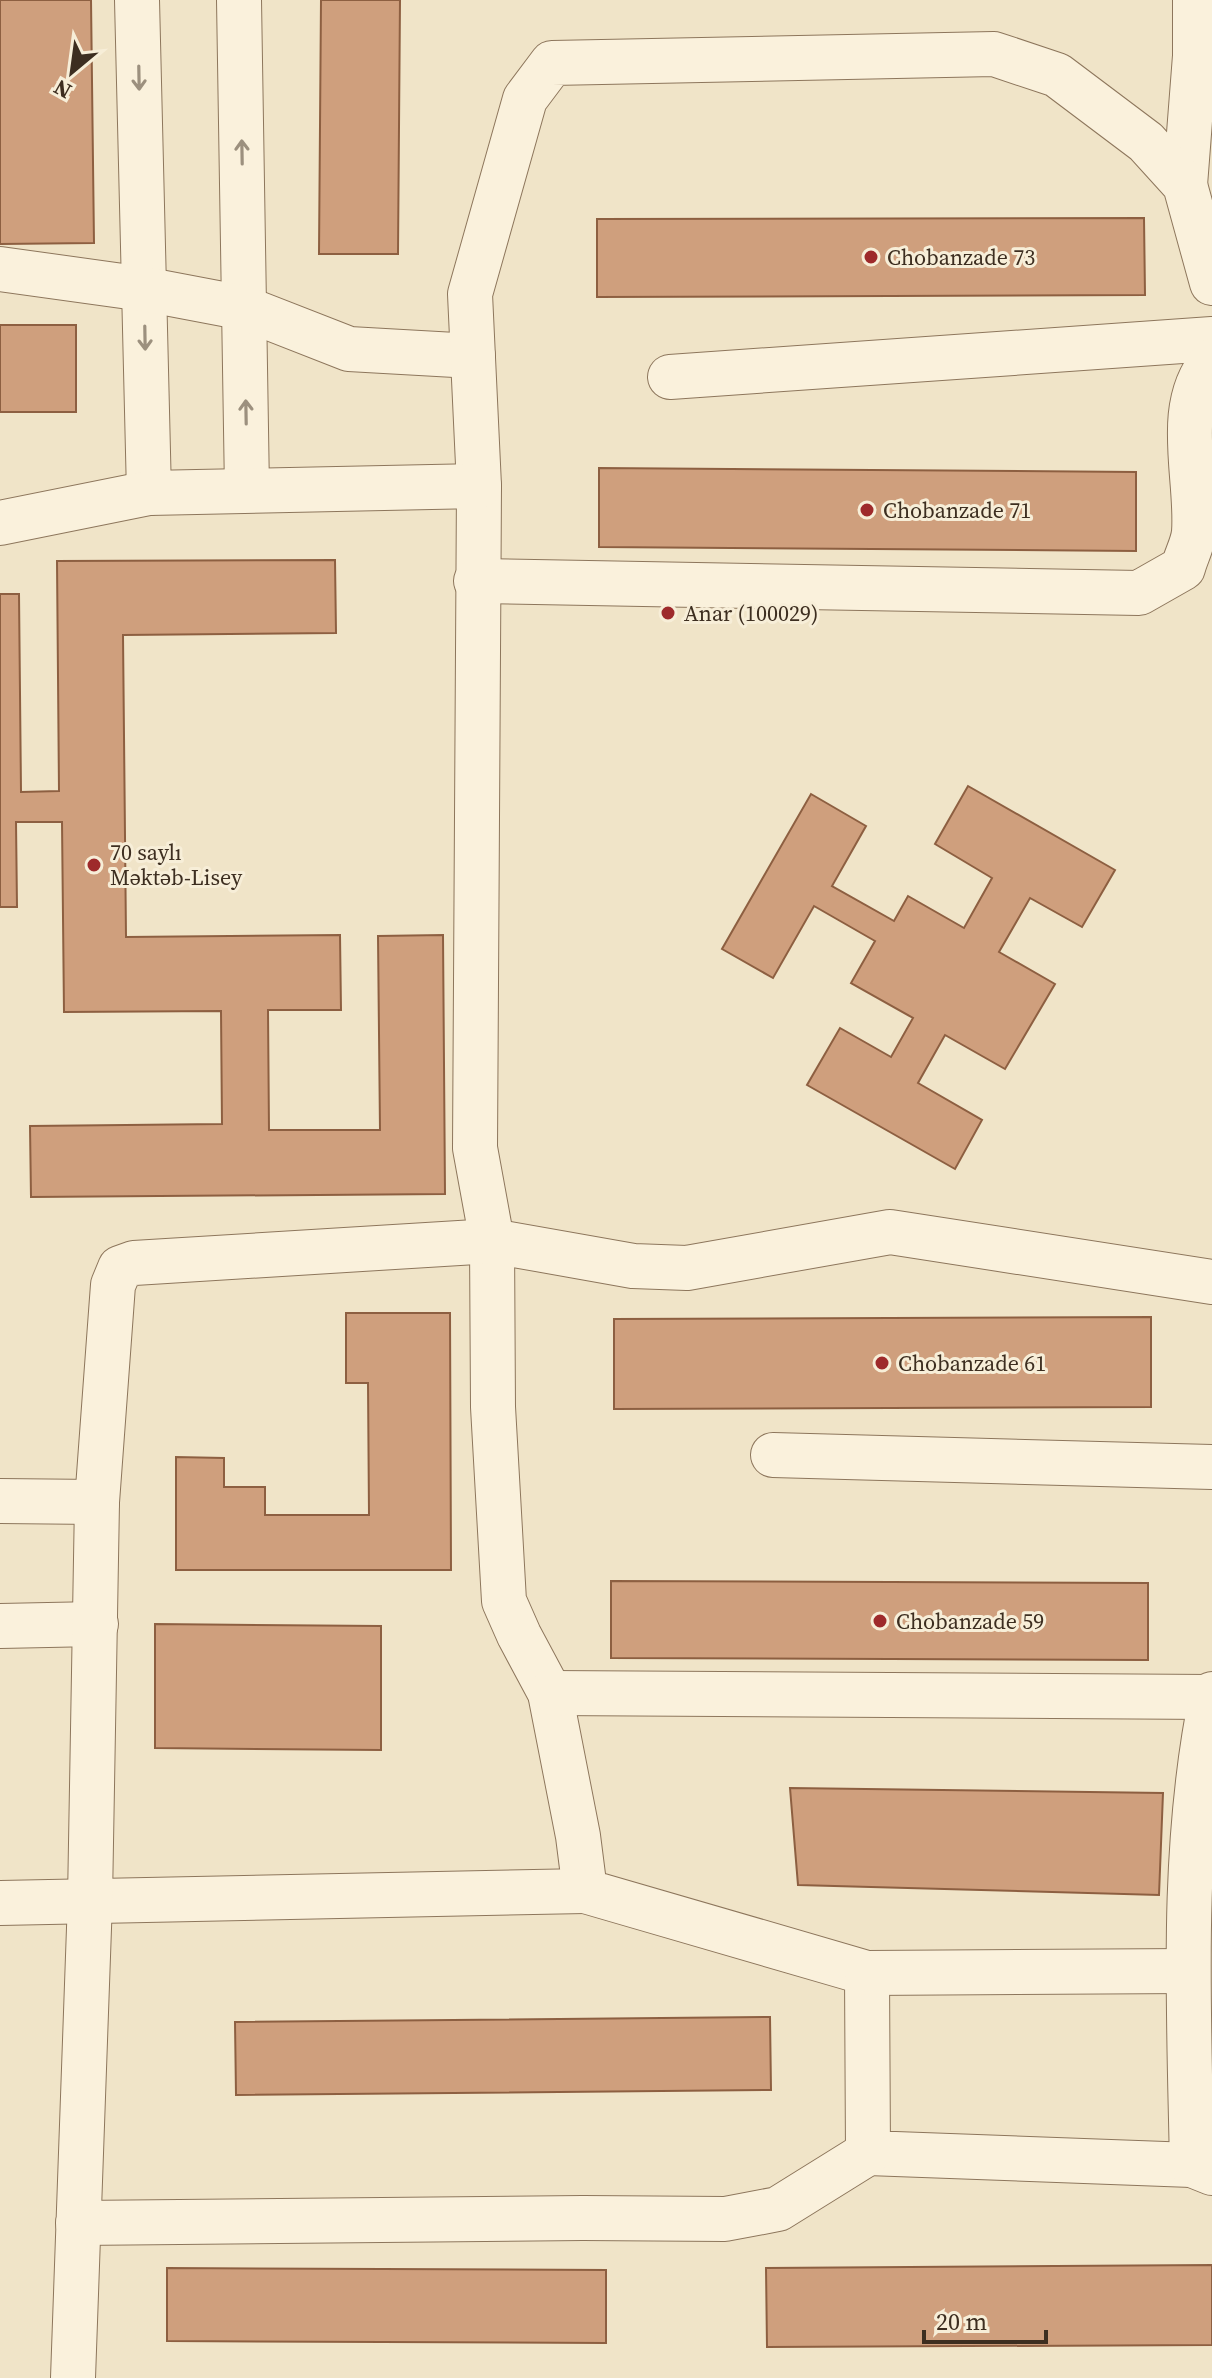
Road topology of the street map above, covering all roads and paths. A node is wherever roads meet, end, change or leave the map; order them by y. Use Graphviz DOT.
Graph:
graph roads {
  1 [pos="137,0"];
  2 [pos="239,0"];
  3 [pos="1195,0"];
  4 [pos="1185,185"];
  5 [pos="0,269"];
  6 [pos="1212,283"];
  7 [pos="144,289"];
  8 [pos="244,308"];
  9 [pos="1212,339"];
  10 [pos="473,356"];
  11 [pos="1212,361"];
  12 [pos="670,377"];
  13 [pos="479,486"];
  14 [pos="247,490"];
  15 [pos="149,493"];
  16 [pos="0,523"];
  17 [pos="476,581"];
  18 [pos="492,1241"];
  19 [pos="1212,1282"];
  20 [pos="773,1455"];
  21 [pos="1212,1467"];
  22 [pos="0,1501"];
  23 [pos="97,1502"];
  24 [pos="96,1624"];
  25 [pos="0,1626"];
  26 [pos="550,1693"];
  27 [pos="1212,1696"];
  28 [pos="585,1891"];
  29 [pos="90,1900"];
  30 [pos="0,1903"];
  31 [pos="1188,1971"];
  32 [pos="867,1973"];
  33 [pos="868,2153"];
  34 [pos="1202,2169"];
  35 [pos="78,2223"];
  36 [pos="73,2378"];
  1 -- 7 [label="street, one-way"];
  8 -- 2 [label="street, one-way"];
  3 -- 4 [label="street"];
  4 -- 6 [label="street"];
  4 -- 10 [label="street"];
  5 -- 7 [label="street"];
  7 -- 8 [label="street"];
  7 -- 15 [label="street, one-way"];
  8 -- 10 [label="street"];
  14 -- 8 [label="street, one-way"];
  9 -- 12 [label="street"];
  10 -- 13 [label="street"];
  11 -- 17 [label="street"];
  13 -- 14 [label="street"];
  13 -- 17 [label="street"];
  14 -- 15 [label="street"];
  15 -- 16 [label="street"];
  17 -- 18 [label="street"];
  18 -- 19 [label="street"];
  18 -- 23 [label="street"];
  18 -- 26 [label="street"];
  20 -- 21 [label="street"];
  22 -- 23 [label="street"];
  23 -- 24 [label="street"];
  24 -- 25 [label="street"];
  24 -- 29 [label="street"];
  26 -- 27 [label="street"];
  26 -- 28 [label="street"];
  27 -- 31 [label="street"];
  28 -- 29 [label="street"];
  28 -- 32 [label="street"];
  29 -- 30 [label="street"];
  29 -- 35 [label="street"];
  31 -- 32 [label="street"];
  31 -- 34 [label="street"];
  32 -- 33 [label="street"];
  33 -- 34 [label="street"];
  33 -- 35 [label="street"];
  35 -- 36 [label="street"];
}
